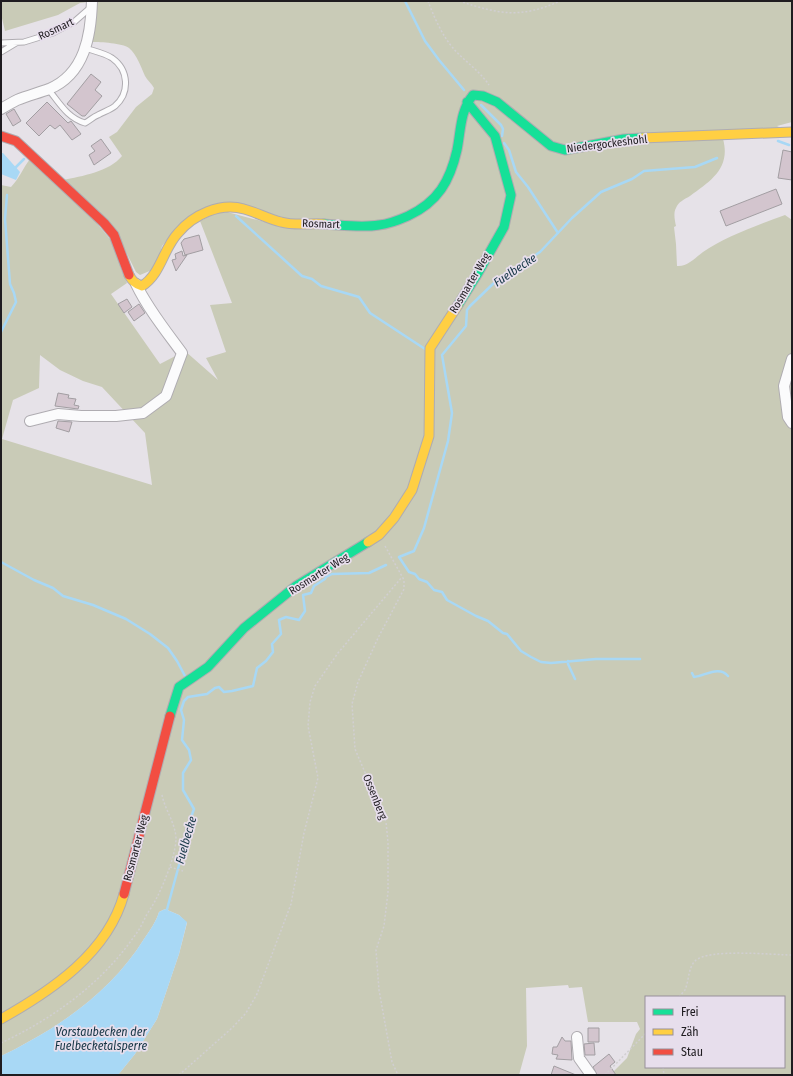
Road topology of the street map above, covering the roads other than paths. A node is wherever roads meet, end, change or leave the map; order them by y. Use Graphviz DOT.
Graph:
graph roads {
  1 [pos="92,4"];
  2 [pos="1,43"];
  3 [pos="16,43"];
  4 [pos="85,48"];
  5 [pos="1,52"];
  6 [pos="48,89"];
  7 [pos="467,102"];
  8 [pos="1,110"];
  9 [pos="792,132"];
  10 [pos="1,136"];
  11 [pos="136,284"];
  12 [pos="792,359"];
  13 [pos="30,421"];
  14 [pos="792,423"];
  15 [pos="1,1019"];
  16 [pos="577,1037"];
  17 [pos="591,1075"];
  1 -- 3 [label="lane, Rosmart"];
  1 -- 4 [label="street, Rosmart"];
  2 -- 3 [label="lane, Rosmart"];
  3 -- 5 [label="lane, Rosmart"];
  4 -- 6 [label="street, Rosmart"];
  4 -- 6 [label="lane"];
  6 -- 8 [label="street, Rosmart"];
  7 -- 9 [label="street, Niedergockeshohl"];
  7 -- 11 [label="street, Rosmart"];
  7 -- 15 [label="street, Rosmarter Weg"];
  10 -- 11 [label="street"];
  11 -- 13 [label="street"];
  12 -- 14 [label="street"];
  16 -- 17 [label="street"];
}
